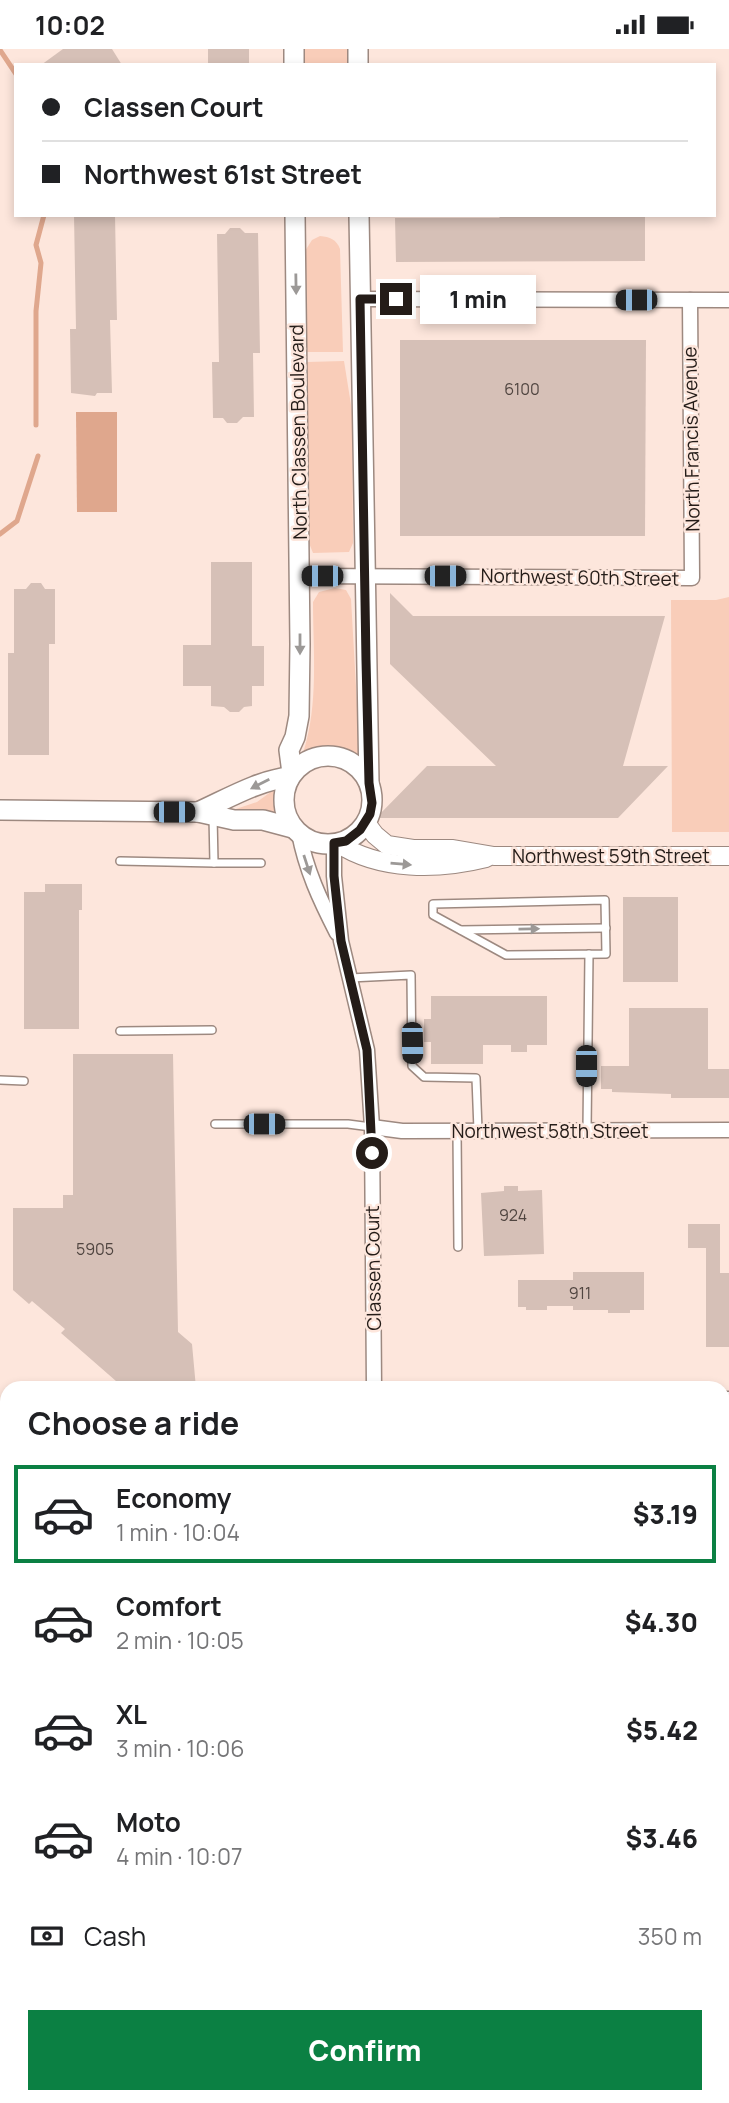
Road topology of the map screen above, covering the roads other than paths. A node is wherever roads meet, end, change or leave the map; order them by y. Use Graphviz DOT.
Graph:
graph roads {
  1 [pos="295,217"];
  2 [pos="359,217"];
  3 [pos="360,299"];
  4 [pos="690,300"];
  5 [pos="729,300"];
  6 [pos="365,575"];
  7 [pos="300,576"];
  8 [pos="692,578"];
  9 [pos="291,775"];
  10 [pos="369,783"];
  11 [pos="0,810"];
  12 [pos="205,814"];
  13 [pos="366,823"];
  14 [pos="296,831"];
  15 [pos="335,843"];
  16 [pos="494,856"];
  17 [pos="729,856"];
  18 [pos="120,861"];
  19 [pos="214,863"];
  20 [pos="261,863"];
  21 [pos="606,928"];
  22 [pos="460,930"];
  23 [pos="341,941"];
  24 [pos="589,954"];
  25 [pos="350,978"];
  26 [pos="212,1030"];
  27 [pos="121,1031"];
  28 [pos="0,1080"];
  29 [pos="24,1081"];
  30 [pos="215,1124"];
  31 [pos="372,1127"];
  32 [pos="587,1130"];
  33 [pos="729,1130"];
  34 [pos="457,1131"];
  35 [pos="478,1131"];
  36 [pos="458,1247"];
  37 [pos="374,1381"];
  1 -- 7 [label="main road, North Classen Boulevard, one-way"];
  2 -- 3 [label="main road"];
  3 -- 4 [label="street"];
  3 -- 6 [label="main road"];
  4 -- 5 [label="street"];
  4 -- 8 [label="street, North Francis Avenue"];
  6 -- 7 [label="street, Northwest 60th Street"];
  6 -- 8 [label="street, Northwest 60th Street"];
  6 -- 10 [label="main road"];
  7 -- 9 [label="main road, North Classen Boulevard, one-way"];
  9 -- 10 [label="main road"];
  9 -- 12 [label="main road, one-way"];
  9 -- 14 [label="main road, North Classen Boulevard"];
  10 -- 13 [label="main road"];
  11 -- 12 [label="main road"];
  12 -- 14 [label="main road"];
  12 -- 19 [label="lane"];
  13 -- 15 [label="main road"];
  13 -- 16 [label="street, Northwest 59th Street"];
  14 -- 15 [label="main road"];
  14 -- 23 [label="street, Classen Court, one-way"];
  15 -- 16 [label="street, Northwest 59th Street, one-way"];
  15 -- 23 [label="street, Classen Court"];
  16 -- 17 [label="street, Northwest 59th Street"];
  18 -- 19 [label="lane"];
  19 -- 20 [label="lane"];
  22 -- 21 [label="lane, one-way"];
  21 -- 22 [label="lane"];
  21 -- 24 [label="lane"];
  22 -- 24 [label="lane"];
  23 -- 25 [label="street, Classen Court"];
  24 -- 32 [label="lane"];
  25 -- 31 [label="street, Classen Court"];
  25 -- 35 [label="lane"];
  26 -- 27 [label="lane"];
  28 -- 29 [label="lane"];
  30 -- 31 [label="lane"];
  31 -- 34 [label="street, Northwest 58th Street"];
  31 -- 37 [label="street, Classen Court"];
  32 -- 33 [label="street, Northwest 58th Street"];
  32 -- 35 [label="street, Northwest 58th Street"];
  34 -- 35 [label="street, Northwest 58th Street"];
  34 -- 36 [label="lane"];
}
